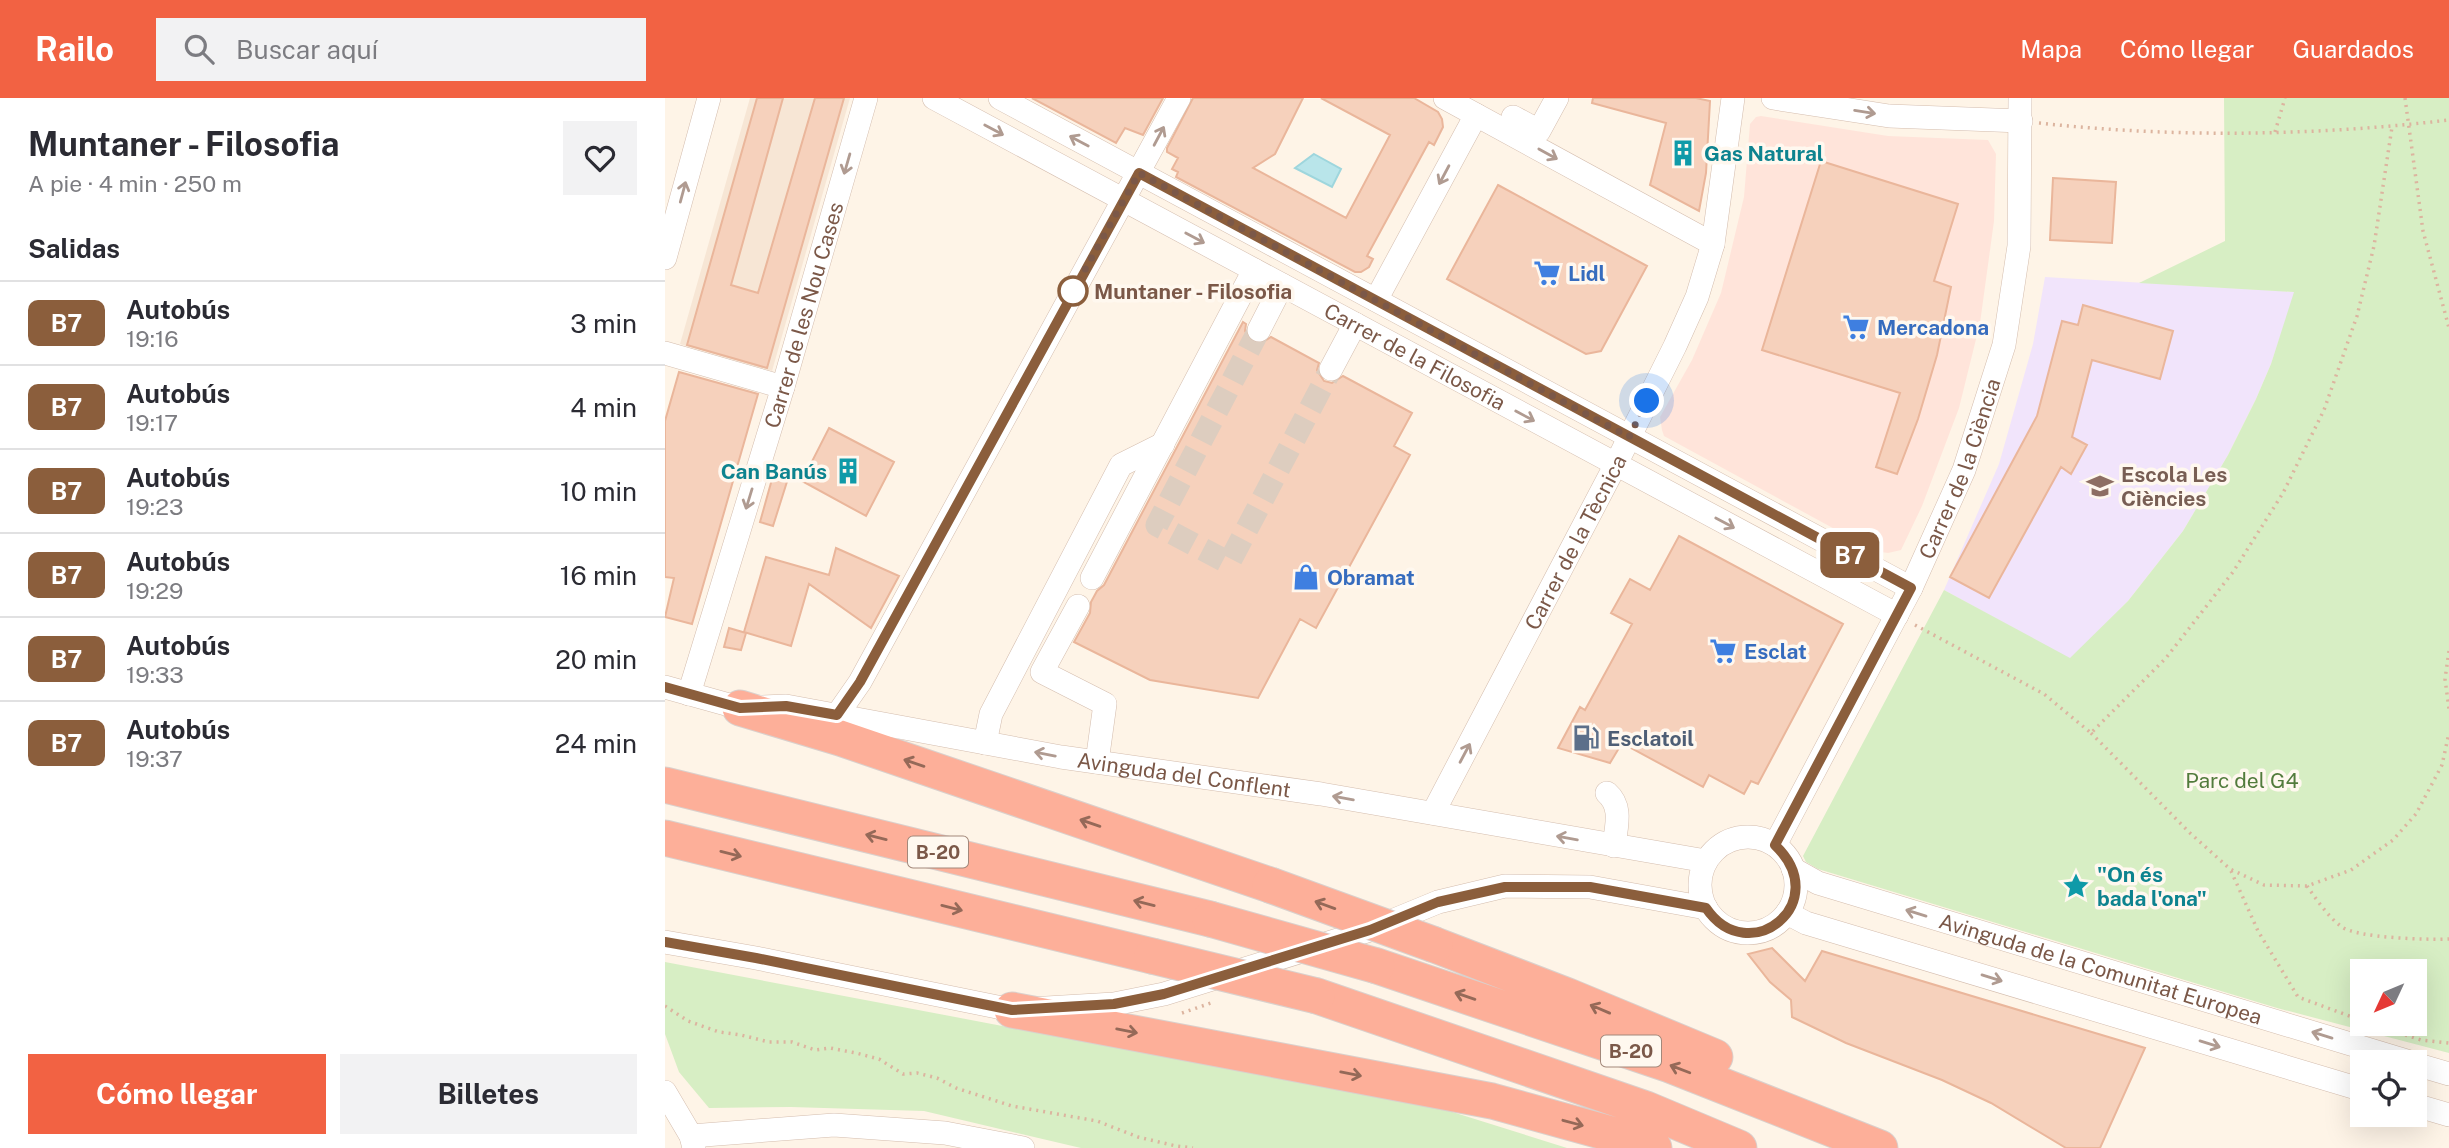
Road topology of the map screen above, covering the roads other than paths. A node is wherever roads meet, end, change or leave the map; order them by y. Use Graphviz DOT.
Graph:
graph roads {
  1 [pos="709,98"];
  2 [pos="866,98"];
  3 [pos="934,98"];
  4 [pos="1000,98"];
  5 [pos="1179,98"];
  6 [pos="1445,98"];
  7 [pos="1557,98"];
  8 [pos="1733,98"];
  9 [pos="1773,98"];
  10 [pos="2020,98"];
  11 [pos="1477,106"];
  12 [pos="2021,121"];
  13 [pos="1139,173"];
  14 [pos="1124,200"];
  15 [pos="1713,244"];
  16 [pos="665,258"];
  17 [pos="1254,270"];
  18 [pos="1282,285"];
  19 [pos="1376,300"];
  20 [pos="1355,324"];
  21 [pos="1259,330"];
  22 [pos="665,353"];
  23 [pos="1331,369"];
  24 [pos="783,387"];
  25 [pos="1629,437"];
  26 [pos="1163,444"];
  27 [pos="1616,464"];
  28 [pos="1092,578"];
  29 [pos="1911,588"];
  30 [pos="1079,607"];
  31 [pos="1896,615"];
  32 [pos="665,687"];
  33 [pos="689,694"];
  34 [pos="740,708"];
  35 [pos="837,715"];
  36 [pos="985,743"];
  37 [pos="1097,762"];
  38 [pos="665,785"];
  39 [pos="1607,793"];
  40 [pos="1433,813"];
  41 [pos="665,838"];
  42 [pos="1775,845"];
  43 [pos="1614,846"];
  44 [pos="1706,860"];
  45 [pos="1793,869"];
  46 [pos="1706,908"];
  47 [pos="1787,913"];
  48 [pos="665,942"];
  49 [pos="1012,1010"];
  50 [pos="2370,1050"];
  51 [pos="2427,1067"];
  52 [pos="2449,1074"];
  53 [pos="2350,1086"];
  54 [pos="667,1104"];
  55 [pos="2427,1109"];
  56 [pos="2449,1115"];
  57 [pos="688,1144"];
  58 [pos="1023,1148"];
  59 [pos="1654,1148"];
  60 [pos="1739,1148"];
  61 [pos="1880,1148"];
  16 -- 1 [label="street, one-way"];
  2 -- 24 [label="street, Carrer de les Nou Cases, one-way"];
  3 -- 14 [label="street, Carrer de la Filosofia, one-way"];
  13 -- 4 [label="street, Carrer de la Filosofia, one-way"];
  13 -- 5 [label="street, one-way"];
  6 -- 11 [label="street"];
  7 -- 11 [label="street"];
  8 -- 15 [label="street, Carrer de la Tècnica"];
  9 -- 12 [label="street, one-way"];
  10 -- 12 [label="street, Carrer de la Ciència"];
  11 -- 15 [label="street, one-way"];
  11 -- 19 [label="street, one-way"];
  12 -- 29 [label="street, Carrer de la Ciència"];
  13 -- 14 [label="street"];
  13 -- 19 [label="street, Carrer de la Filosofia"];
  14 -- 17 [label="street, Carrer de la Filosofia, one-way"];
  14 -- 35 [label="street"];
  15 -- 25 [label="street, Carrer de la Tècnica"];
  17 -- 18 [label="street, Carrer de la Filosofia"];
  17 -- 26 [label="street"];
  18 -- 20 [label="street, Carrer de la Filosofia"];
  18 -- 21 [label="street"];
  19 -- 25 [label="street, Carrer de la Filosofia"];
  20 -- 23 [label="street"];
  20 -- 27 [label="street, Carrer de la Filosofia, one-way"];
  22 -- 24 [label="street"];
  24 -- 33 [label="street, Carrer de les Nou Cases, one-way"];
  25 -- 27 [label="street, Carrer de la Tècnica"];
  25 -- 29 [label="street, Carrer de la Filosofia"];
  26 -- 28 [label="street"];
  26 -- 36 [label="street"];
  27 -- 31 [label="street, Carrer de la Filosofia, one-way"];
  40 -- 27 [label="street, Carrer de la Tècnica, one-way"];
  29 -- 31 [label="street, Carrer de la Ciència"];
  30 -- 37 [label="street"];
  31 -- 42 [label="street, Carrer de la Ciència"];
  32 -- 33 [label="street, Avinguda del Conflent"];
  33 -- 34 [label="street, Avinguda del Conflent"];
  34 -- 35 [label="street, Avinguda del Conflent"];
  61 -- 34 [label="highway, one-way, bridge"];
  35 -- 36 [label="street, Avinguda del Conflent"];
  37 -- 36 [label="street, Avinguda del Conflent, one-way"];
  40 -- 37 [label="street, Avinguda del Conflent, one-way"];
  61 -- 38 [label="highway, B-20, one-way, bridge"];
  39 -- 43 [label="street"];
  43 -- 40 [label="street, Avinguda del Conflent, one-way"];
  41 -- 60 [label="highway, B-20, one-way, bridge"];
  42 -- 44 [label="street"];
  42 -- 45 [label="street"];
  43 -- 44 [label="street, Avinguda del Conflent"];
  44 -- 46 [label="street"];
  45 -- 47 [label="street"];
  50 -- 45 [label="street, Avinguda de la Comunitat Europea, one-way"];
  46 -- 47 [label="street"];
  46 -- 49 [label="street"];
  47 -- 53 [label="street, Avinguda de la Comunitat Europea, one-way"];
  48 -- 49 [label="street"];
  49 -- 59 [label="highway, one-way"];
  51 -- 52 [label="street, Avinguda de la Comunitat Europea"];
  54 -- 57 [label="street"];
  55 -- 56 [label="street"];
  57 -- 58 [label="street"];
}
